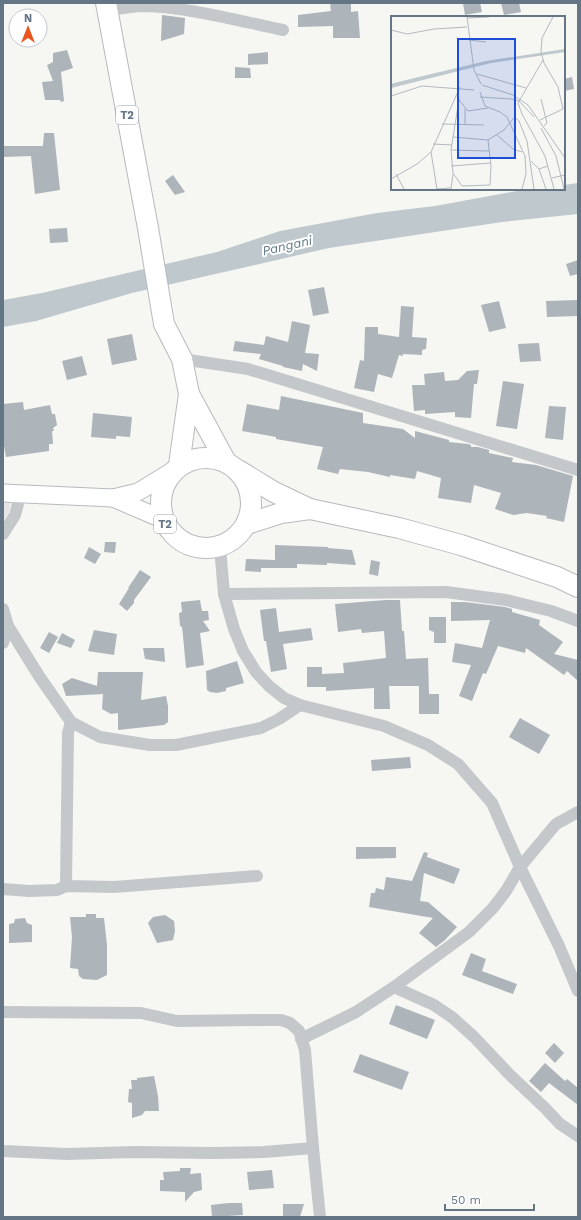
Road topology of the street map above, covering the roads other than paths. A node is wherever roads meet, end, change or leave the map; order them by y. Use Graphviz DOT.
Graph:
graph roads {
  1 [pos="106,7"];
  2 [pos="283,30"];
  3 [pos="182,359"];
  4 [pos="189,394"];
  5 [pos="232,466"];
  6 [pos="176,468"];
  7 [pos="578,470"];
  8 [pos="3,493"];
  9 [pos="21,493"];
  10 [pos="113,498"];
  11 [pos="310,509"];
  12 [pos="162,519"];
  13 [pos="246,524"];
  14 [pos="3,534"];
  15 [pos="220,547"];
  16 [pos="578,587"];
  17 [pos="224,594"];
  18 [pos="3,609"];
  19 [pos="578,621"];
  20 [pos="8,626"];
  21 [pos="3,643"];
  22 [pos="300,705"];
  23 [pos="71,722"];
  24 [pos="578,812"];
  25 [pos="520,867"];
  26 [pos="257,876"];
  27 [pos="66,886"];
  28 [pos="3,889"];
  29 [pos="394,987"];
  30 [pos="578,991"];
  31 [pos="3,1012"];
  32 [pos="301,1039"];
  33 [pos="578,1136"];
  34 [pos="312,1148"];
  35 [pos="3,1151"];
  36 [pos="320,1217"];
  1 -- 2 [label="street"];
  1 -- 3 [label="highway, T2"];
  3 -- 4 [label="highway, T2"];
  3 -- 7 [label="street"];
  4 -- 5 [label="highway, T2"];
  4 -- 6 [label="highway, T2"];
  5 -- 6 [label="highway"];
  5 -- 11 [label="highway"];
  5 -- 13 [label="highway, T2"];
  6 -- 10 [label="main road"];
  6 -- 12 [label="highway, T2"];
  8 -- 9 [label="main road"];
  9 -- 10 [label="main road"];
  9 -- 14 [label="street"];
  10 -- 12 [label="main road"];
  11 -- 13 [label="highway"];
  11 -- 16 [label="highway"];
  12 -- 15 [label="highway, T2"];
  13 -- 15 [label="highway, T2"];
  15 -- 17 [label="street"];
  17 -- 19 [label="street"];
  17 -- 22 [label="street"];
  18 -- 20 [label="street"];
  20 -- 21 [label="street"];
  20 -- 23 [label="street"];
  22 -- 23 [label="street"];
  22 -- 25 [label="street"];
  23 -- 27 [label="street"];
  24 -- 25 [label="street"];
  25 -- 29 [label="street"];
  25 -- 30 [label="street"];
  26 -- 27 [label="street"];
  27 -- 28 [label="street"];
  29 -- 32 [label="street"];
  29 -- 33 [label="street"];
  31 -- 32 [label="street"];
  32 -- 34 [label="street"];
  34 -- 35 [label="street"];
  34 -- 36 [label="street"];
}
